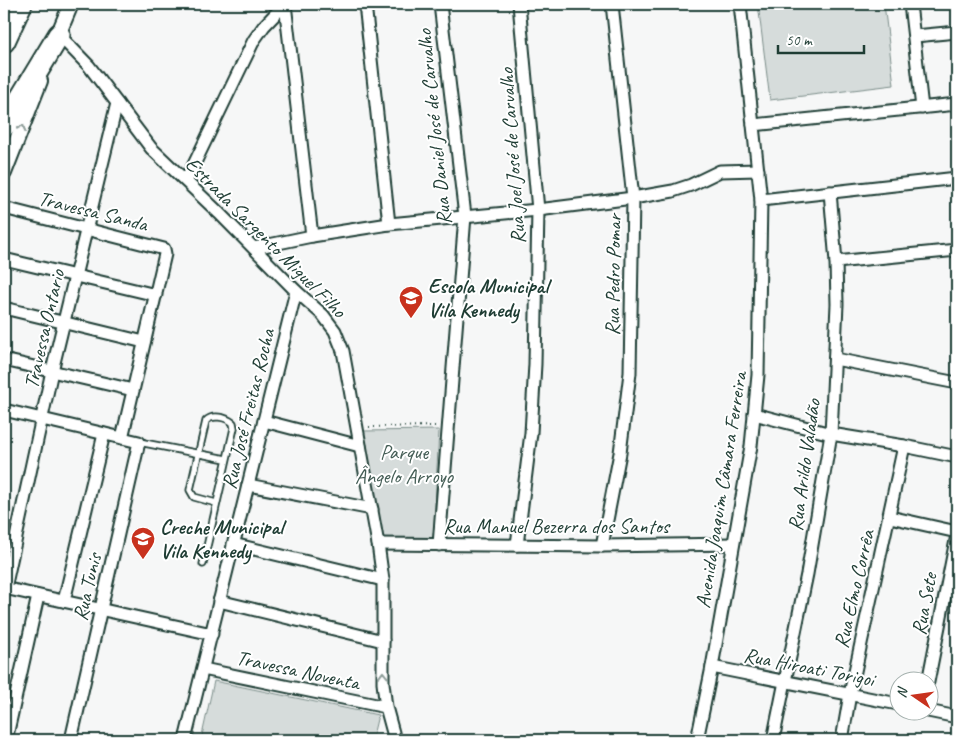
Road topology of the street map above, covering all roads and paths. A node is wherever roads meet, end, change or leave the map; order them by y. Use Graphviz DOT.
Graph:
graph roads {
  1 [pos="21,4"];
  2 [pos="71,4"];
  3 [pos="285,4"];
  4 [pos="365,4"];
  5 [pos="440,4"];
  6 [pos="519,4"];
  7 [pos="612,4"];
  8 [pos="740,4"];
  9 [pos="910,4"];
  10 [pos="957,32"];
  11 [pos="59,34"];
  12 [pos="914,36"];
  13 [pos="4,41"];
  14 [pos="117,103"];
  15 [pos="957,104"];
  16 [pos="922,108"];
  17 [pos="753,125"];
  18 [pos="4,126"];
  19 [pos="758,170"];
  20 [pos="4,173"];
  21 [pos="957,178"];
  22 [pos="186,181"];
  23 [pos="830,192"];
  24 [pos="633,198"];
  25 [pos="761,200"];
  26 [pos="4,208"];
  27 [pos="538,210"];
  28 [pos="465,216"];
  29 [pos="389,224"];
  30 [pos="87,229"];
  31 [pos="312,236"];
  32 [pos="254,248"];
  33 [pos="957,250"];
  34 [pos="4,259"];
  35 [pos="836,262"];
  36 [pos="76,276"];
  37 [pos="296,291"];
  38 [pos="156,294"];
  39 [pos="4,308"];
  40 [pos="64,323"];
  41 [pos="144,342"];
  42 [pos="835,359"];
  43 [pos="4,360"];
  44 [pos="52,371"];
  45 [pos="957,383"];
  46 [pos="133,390"];
  47 [pos="4,410"];
  48 [pos="754,414"];
  49 [pos="43,419"];
  50 [pos="264,421"];
  51 [pos="449,426"];
  52 [pos="357,428"];
  53 [pos="104,434"];
  54 [pos="831,434"];
  55 [pos="122,438"];
  56 [pos="139,442"];
  57 [pos="360,446"];
  58 [pos="904,446"];
  59 [pos="198,453"];
  60 [pos="957,457"];
  61 [pos="226,459"];
  62 [pos="248,485"];
  63 [pos="216,503"];
  64 [pos="372,509"];
  65 [pos="890,516"];
  66 [pos="957,534"];
  67 [pos="233,544"];
  68 [pos="378,544"];
  69 [pos="733,544"];
  70 [pos="439,545"];
  71 [pos="517,545"];
  72 [pos="602,546"];
  73 [pos="203,564"];
  74 [pos="383,580"];
  75 [pos="4,590"];
  76 [pos="38,596"];
  77 [pos="64,601"];
  78 [pos="219,601"];
  79 [pos="101,610"];
  80 [pos="212,634"];
  81 [pos="383,640"];
  82 [pos="712,667"];
  83 [pos="203,669"];
  84 [pos="930,672"];
  85 [pos="784,683"];
  86 [pos="850,694"];
  87 [pos="888,702"];
  88 [pos="386,707"];
  89 [pos="938,713"];
  90 [pos="957,717"];
  91 [pos="6,740"];
  92 [pos="71,740"];
  93 [pos="185,740"];
  94 [pos="395,740"];
  95 [pos="697,740"];
  96 [pos="773,740"];
  97 [pos="842,740"];
  1 -- 13 [label="highway"];
  2 -- 11 [label="street"];
  3 -- 22 [label="street"];
  3 -- 31 [label="street"];
  4 -- 29 [label="street"];
  5 -- 28 [label="street, Rua Daniel José de Carvalho"];
  6 -- 27 [label="street, Rua Joel José de Carvalho"];
  7 -- 24 [label="street, Rua Pedro Pomar"];
  8 -- 17 [label="street, Avenida Joaquim Câmara Ferreira"];
  9 -- 12 [label="street"];
  10 -- 12 [label="street"];
  11 -- 14 [label="street, Estrada Sargento Miguel Filho"];
  11 -- 18 [label="highway"];
  20 -- 11 [label="street, one-way"];
  12 -- 16 [label="street"];
  14 -- 22 [label="street, Estrada Sargento Miguel Filho"];
  14 -- 30 [label="street, Travessa Ontario"];
  15 -- 16 [label="street"];
  16 -- 17 [label="street"];
  17 -- 19 [label="street, Avenida Joaquim Câmara Ferreira"];
  19 -- 24 [label="street"];
  19 -- 25 [label="street, Avenida Joaquim Câmara Ferreira"];
  21 -- 23 [label="street"];
  22 -- 32 [label="street, Estrada Sargento Miguel Filho"];
  23 -- 25 [label="street"];
  23 -- 35 [label="street, Rua Arildo Valadão"];
  24 -- 27 [label="street"];
  24 -- 72 [label="street, Rua Pedro Pomar"];
  25 -- 48 [label="street, Avenida Joaquim Câmara Ferreira"];
  26 -- 30 [label="street, Travessa Sanda"];
  27 -- 28 [label="street"];
  27 -- 71 [label="street, Rua Joel José de Carvalho"];
  28 -- 29 [label="street"];
  28 -- 51 [label="street, Rua Daniel José de Carvalho"];
  29 -- 31 [label="street"];
  30 -- 36 [label="street, Travessa Ontario"];
  30 -- 38 [label="street, Travessa Sanda"];
  31 -- 32 [label="street"];
  32 -- 37 [label="street, Estrada Sargento Miguel Filho"];
  33 -- 35 [label="street"];
  34 -- 36 [label="street"];
  35 -- 42 [label="street, Rua Arildo Valadão"];
  36 -- 38 [label="street"];
  36 -- 40 [label="street, Travessa Ontario"];
  37 -- 50 [label="street, Rua José Freitas Rocha"];
  37 -- 52 [label="street, Estrada Sargento Miguel Filho"];
  38 -- 41 [label="street"];
  39 -- 40 [label="street"];
  40 -- 41 [label="street"];
  40 -- 44 [label="street, Travessa Ontario"];
  41 -- 46 [label="street"];
  42 -- 45 [label="street"];
  42 -- 54 [label="street, Rua Arildo Valadão"];
  43 -- 44 [label="street"];
  44 -- 46 [label="street"];
  44 -- 49 [label="street, Travessa Ontario"];
  46 -- 55 [label="street"];
  47 -- 49 [label="street"];
  48 -- 54 [label="street"];
  48 -- 69 [label="street, Avenida Joaquim Câmara Ferreira"];
  49 -- 53 [label="street"];
  49 -- 75 [label="street, Travessa Ontario"];
  50 -- 57 [label="street"];
  50 -- 62 [label="street, Rua José Freitas Rocha"];
  51 -- 52 [label="path"];
  51 -- 70 [label="street, Rua Daniel José de Carvalho"];
  52 -- 57 [label="street, Estrada Sargento Miguel Filho"];
  53 -- 55 [label="street"];
  53 -- 77 [label="street"];
  54 -- 58 [label="street"];
  54 -- 85 [label="street, Rua Arildo Valadão"];
  55 -- 56 [label="street"];
  56 -- 59 [label="lane"];
  56 -- 79 [label="street, Rua Tunis"];
  57 -- 64 [label="street, Estrada Sargento Miguel Filho"];
  58 -- 60 [label="street"];
  58 -- 65 [label="street, Rua Elmo Corrêa"];
  59 -- 61 [label="lane"];
  59 -- 61 [label="lane"];
  59 -- 63 [label="lane"];
  61 -- 63 [label="lane"];
  62 -- 64 [label="street"];
  62 -- 67 [label="street, Rua José Freitas Rocha"];
  63 -- 73 [label="lane"];
  64 -- 68 [label="street, Estrada Sargento Miguel Filho"];
  65 -- 66 [label="street"];
  65 -- 86 [label="street, Rua Elmo Corrêa"];
  66 -- 84 [label="street, Rua Sete"];
  67 -- 74 [label="street"];
  67 -- 78 [label="street, Rua José Freitas Rocha"];
  68 -- 70 [label="street, Rua Manuel Bezerra dos Santos"];
  68 -- 74 [label="street, Estrada Sargento Miguel Filho"];
  69 -- 72 [label="street, Rua Manuel Bezerra dos Santos"];
  69 -- 82 [label="street, Avenida Joaquim Câmara Ferreira"];
  70 -- 71 [label="street, Rua Manuel Bezerra dos Santos"];
  71 -- 72 [label="street, Rua Manuel Bezerra dos Santos"];
  74 -- 81 [label="street, Estrada Sargento Miguel Filho"];
  75 -- 76 [label="street"];
  76 -- 77 [label="street"];
  76 -- 91 [label="street"];
  77 -- 79 [label="street"];
  78 -- 80 [label="street, Rua José Freitas Rocha"];
  78 -- 81 [label="street"];
  79 -- 80 [label="street"];
  79 -- 92 [label="street, Rua Tunis"];
  80 -- 83 [label="street, Rua José Freitas Rocha"];
  88 -- 81 [label="street, Estrada Sargento Miguel Filho, one-way"];
  82 -- 85 [label="street, Rua Hiroati Torigoi"];
  82 -- 95 [label="street, Avenida Joaquim Câmara Ferreira"];
  83 -- 88 [label="street, Travessa Noventa"];
  83 -- 93 [label="street, Rua José Freitas Rocha"];
  85 -- 86 [label="street, Rua Hiroati Torigoi"];
  85 -- 96 [label="street, Rua Arildo Valadão"];
  86 -- 87 [label="street, Rua Hiroati Torigoi"];
  86 -- 97 [label="street, Rua Elmo Corrêa"];
  88 -- 94 [label="street, Estrada Sargento Miguel Filho"];
  89 -- 90 [label="street"];
}
